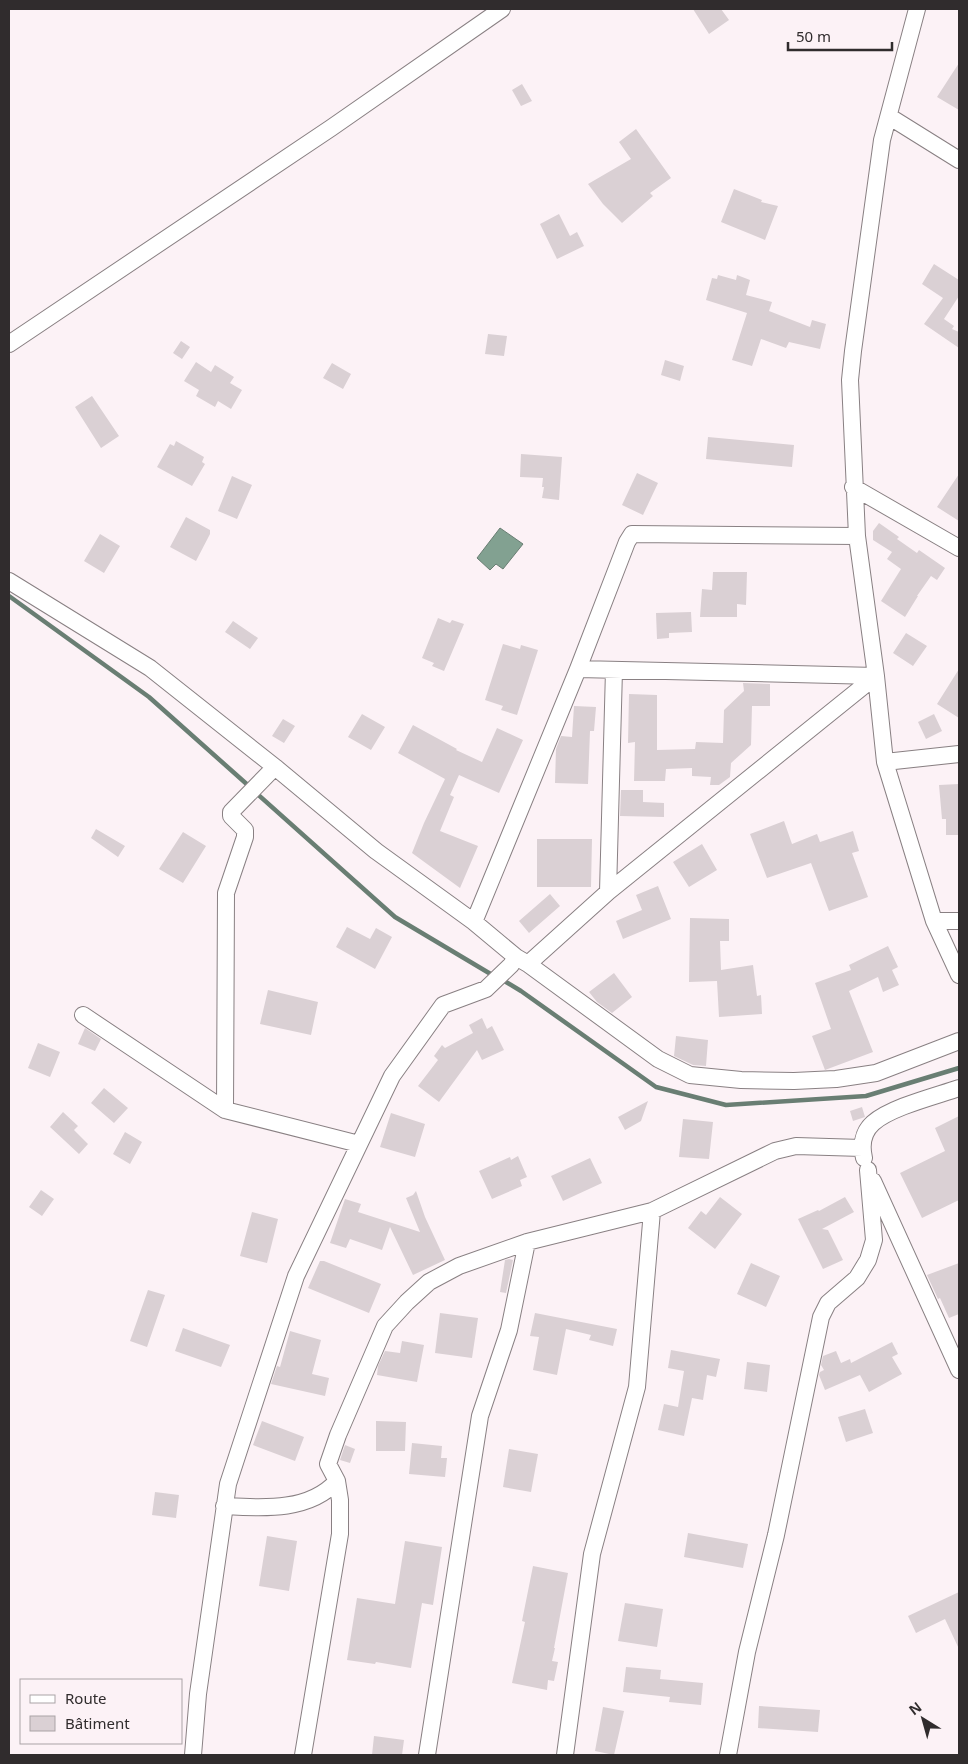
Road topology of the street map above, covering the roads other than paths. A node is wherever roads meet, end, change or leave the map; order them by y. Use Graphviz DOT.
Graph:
graph roads {
  1 [pos="502,9"];
  2 [pos="917,9"];
  3 [pos="890,117"];
  4 [pos="959,160"];
  5 [pos="9,344"];
  6 [pos="853,487"];
  7 [pos="856,536"];
  8 [pos="959,548"];
  9 [pos="9,581"];
  10 [pos="578,669"];
  11 [pos="614,670"];
  12 [pos="876,676"];
  13 [pos="959,754"];
  14 [pos="885,762"];
  15 [pos="269,772"];
  16 [pos="608,892"];
  17 [pos="934,921"];
  18 [pos="959,921"];
  19 [pos="474,922"];
  20 [pos="518,962"];
  21 [pos="959,975"];
  22 [pos="83,1015"];
  23 [pos="959,1041"];
  24 [pos="959,1088"];
  25 [pos="225,1110"];
  26 [pos="359,1144"];
  27 [pos="862,1148"];
  28 [pos="868,1170"];
  29 [pos="652,1211"];
  30 [pos="527,1242"];
  31 [pos="959,1370"];
  32 [pos="337,1481"];
  33 [pos="224,1506"];
  34 [pos="193,1755"];
  35 [pos="303,1755"];
  36 [pos="427,1755"];
  37 [pos="565,1755"];
  38 [pos="728,1755"];
  1 -- 5 [label="street"];
  2 -- 3 [label="street"];
  3 -- 4 [label="street"];
  3 -- 6 [label="street"];
  6 -- 7 [label="street"];
  6 -- 8 [label="street"];
  7 -- 10 [label="street"];
  7 -- 12 [label="street"];
  9 -- 15 [label="street"];
  10 -- 11 [label="street"];
  10 -- 19 [label="street"];
  11 -- 12 [label="street"];
  11 -- 16 [label="street"];
  12 -- 14 [label="street"];
  12 -- 16 [label="street"];
  13 -- 14 [label="street"];
  14 -- 17 [label="street"];
  15 -- 19 [label="street"];
  15 -- 25 [label="street"];
  16 -- 20 [label="street"];
  17 -- 18 [label="street"];
  17 -- 21 [label="street"];
  19 -- 20 [label="street"];
  20 -- 23 [label="street"];
  20 -- 26 [label="street"];
  22 -- 25 [label="street"];
  24 -- 27 [label="street"];
  25 -- 26 [label="street"];
  26 -- 33 [label="street"];
  27 -- 28 [label="street"];
  27 -- 29 [label="street"];
  28 -- 31 [label="street"];
  28 -- 38 [label="street"];
  29 -- 30 [label="street"];
  29 -- 37 [label="street"];
  30 -- 32 [label="street"];
  30 -- 36 [label="street"];
  32 -- 33 [label="street"];
  32 -- 35 [label="street"];
  33 -- 34 [label="street"];
}
